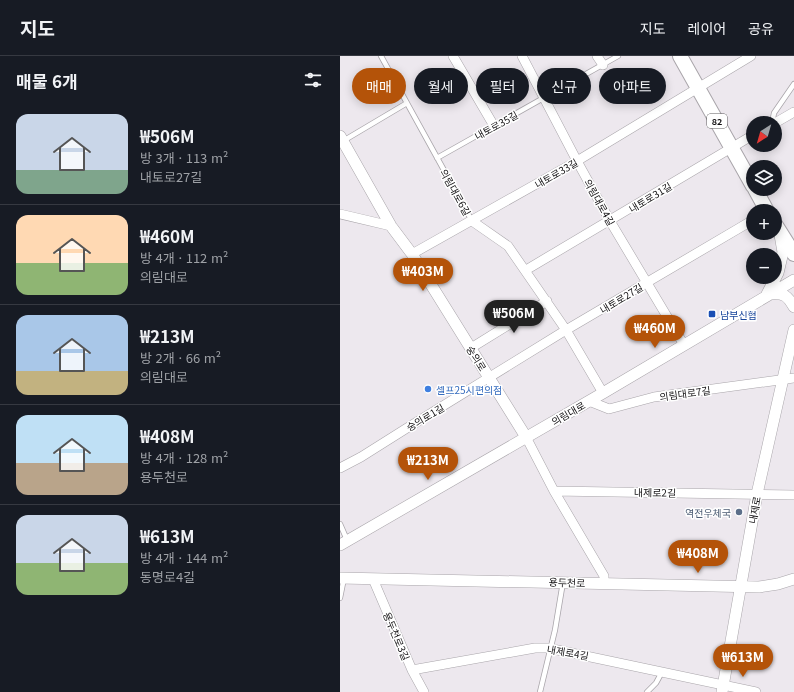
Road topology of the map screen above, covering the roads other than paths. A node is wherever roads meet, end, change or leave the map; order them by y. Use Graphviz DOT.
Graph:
graph roads {
  1 [pos="381,56"];
  2 [pos="453,56"];
  3 [pos="522,56"];
  4 [pos="597,56"];
  5 [pos="618,56"];
  6 [pos="680,56"];
  7 [pos="750,56"];
  8 [pos="602,65"];
  9 [pos="591,71"];
  10 [pos="794,84"];
  11 [pos="537,85"];
  12 [pos="698,87"];
  13 [pos="537,102"];
  14 [pos="407,103"];
  15 [pos="547,104"];
  16 [pos="794,112"];
  17 [pos="774,116"];
  18 [pos="782,119"];
  19 [pos="494,126"];
  20 [pos="341,139"];
  21 [pos="746,139"];
  22 [pos="732,147"];
  23 [pos="437,158"];
  24 [pos="577,161"];
  25 [pos="746,173"];
  26 [pos="340,214"];
  27 [pos="472,221"];
  28 [pos="610,221"];
  29 [pos="746,224"];
  30 [pos="391,226"];
  31 [pos="782,230"];
  32 [pos="782,235"];
  33 [pos="794,238"];
  34 [pos="780,240"];
  35 [pos="412,254"];
  36 [pos="794,254"];
  37 [pos="526,270"];
  38 [pos="794,280"];
  39 [pos="646,283"];
  40 [pos="767,295"];
  41 [pos="547,302"];
  42 [pos="794,307"];
  43 [pos="566,330"];
  44 [pos="794,330"];
  45 [pos="684,346"];
  46 [pos="471,348"];
  47 [pos="490,378"];
  48 [pos="788,378"];
  49 [pos="603,393"];
  50 [pos="589,401"];
  51 [pos="526,437"];
  52 [pos="340,468"];
  53 [pos="554,490"];
  54 [pos="757,494"];
  55 [pos="794,495"];
  56 [pos="340,524"];
  57 [pos="344,543"];
  58 [pos="342,578"];
  59 [pos="372,579"];
  60 [pos="794,579"];
  61 [pos="564,582"];
  62 [pos="604,584"];
  63 [pos="741,586"];
  64 [pos="340,598"];
  65 [pos="551,648"];
  66 [pos="412,670"];
  67 [pos="662,672"];
  68 [pos="723,688"];
  69 [pos="424,692"];
  70 [pos="540,692"];
  71 [pos="647,692"];
  72 [pos="756,692"];
  1 -- 14 [label="lane, 의림대로6길"];
  2 -- 19 [label="street"];
  3 -- 11 [label="street, 의림대로4길"];
  4 -- 8 [label="street"];
  5 -- 8 [label="lane, 내토로35길"];
  6 -- 12 [label="main road, 82"];
  7 -- 12 [label="street, 내토로33길"];
  8 -- 9 [label="lane, 내토로35길"];
  10 -- 17 [label="lane"];
  12 -- 22 [label="main road, 82"];
  12 -- 24 [label="street, 내토로33길"];
  13 -- 19 [label="lane, 내토로35길"];
  14 -- 20 [label="lane"];
  14 -- 23 [label="lane, 의림대로6길"];
  15 -- 24 [label="street, 의림대로4길"];
  16 -- 18 [label="street"];
  19 -- 23 [label="lane, 내토로35길"];
  20 -- 30 [label="street, 숭의로"];
  21 -- 22 [label="street, 내토로31길"];
  22 -- 25 [label="main road, 82"];
  22 -- 28 [label="street, 내토로31길"];
  23 -- 27 [label="lane, 의림대로6길"];
  24 -- 27 [label="street, 내토로33길"];
  24 -- 28 [label="street, 의림대로4길"];
  26 -- 30 [label="street"];
  27 -- 35 [label="street, 내토로33길"];
  27 -- 37 [label="street, 의림대로6길"];
  28 -- 37 [label="street, 내토로31길"];
  28 -- 39 [label="street, 의림대로4길"];
  29 -- 39 [label="street, 내토로27길"];
  30 -- 35 [label="street, 숭의로"];
  31 -- 33 [label="main road"];
  32 -- 36 [label="main road"];
  34 -- 40 [label="street"];
  35 -- 46 [label="street, 숭의로"];
  37 -- 41 [label="street, 의림대로6길"];
  38 -- 40 [label="street, 의림대로"];
  39 -- 43 [label="street, 내토로27길"];
  39 -- 45 [label="street, 의림대로4길"];
  40 -- 42 [label="street"];
  40 -- 45 [label="street, 의림대로"];
  41 -- 43 [label="street, 의림대로6길"];
  41 -- 46 [label="street"];
  43 -- 47 [label="street, 내토로27길"];
  43 -- 49 [label="street, 의림대로6길"];
  44 -- 48 [label="street, 내제로"];
  45 -- 49 [label="street, 의림대로"];
  46 -- 47 [label="street, 숭의로"];
  47 -- 51 [label="street, 숭의로"];
  47 -- 52 [label="street, 숭의로1길"];
  48 -- 50 [label="street, 의림대로7길"];
  48 -- 54 [label="street, 내제로"];
  49 -- 50 [label="street, 의림대로"];
  50 -- 51 [label="street, 의림대로"];
  51 -- 53 [label="street, 숭의로"];
  51 -- 57 [label="street, 의림대로"];
  53 -- 54 [label="street, 내제로2길"];
  53 -- 62 [label="street, 숭의로"];
  54 -- 55 [label="street, 내제로2길"];
  54 -- 63 [label="street, 내제로"];
  56 -- 57 [label="lane"];
  58 -- 59 [label="street, 용두천로"];
  58 -- 64 [label="lane"];
  59 -- 61 [label="street, 용두천로"];
  59 -- 66 [label="street, 용두천로3길"];
  60 -- 63 [label="street, 용두천로"];
  61 -- 62 [label="street, 용두천로"];
  61 -- 65 [label="lane"];
  62 -- 63 [label="street, 용두천로"];
  63 -- 68 [label="street, 내제로"];
  65 -- 66 [label="street, 내제로4길"];
  65 -- 67 [label="street, 내제로4길"];
  65 -- 70 [label="lane"];
  66 -- 69 [label="street, 용두천로3길"];
  67 -- 68 [label="street, 내제로4길"];
  67 -- 71 [label="lane"];
  68 -- 72 [label="street, 내제로4길"];
}
